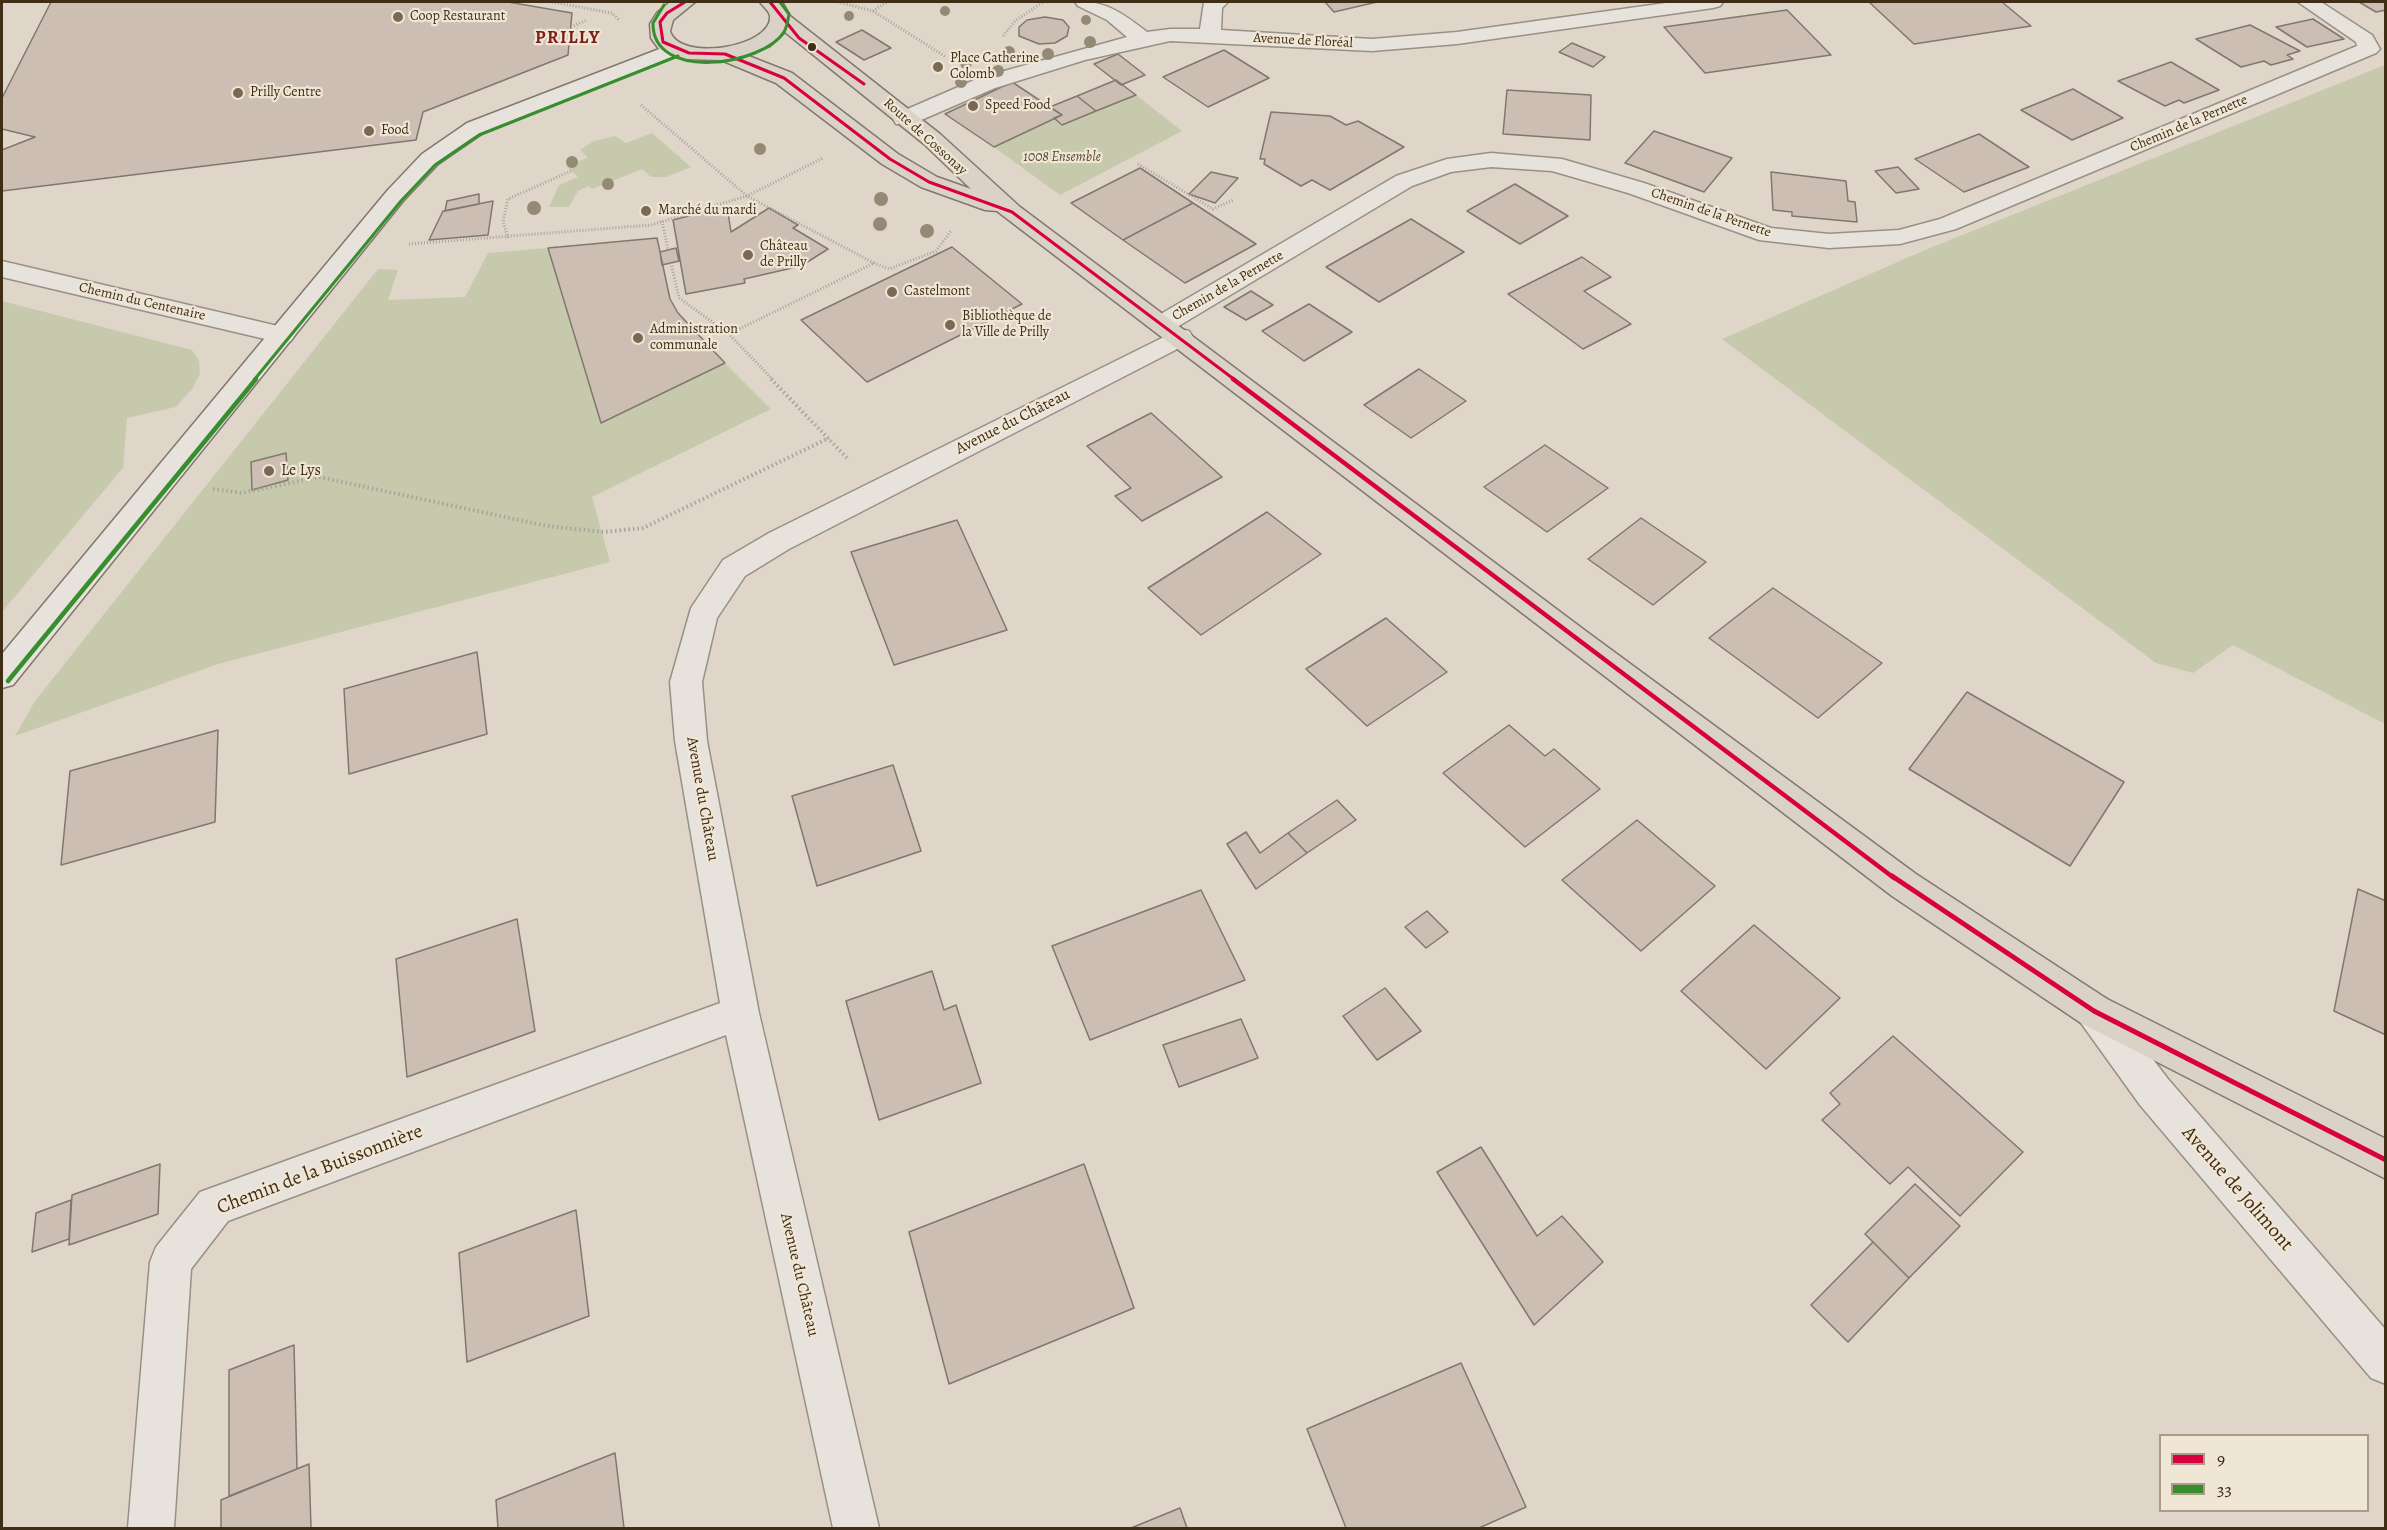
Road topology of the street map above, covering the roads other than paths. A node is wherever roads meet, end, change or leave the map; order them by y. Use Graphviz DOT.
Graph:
graph roads {
  1 [pos="681,2"];
  2 [pos="1085,2"];
  3 [pos="1218,2"];
  4 [pos="1713,2"];
  5 [pos="2308,2"];
  6 [pos="775,10"];
  7 [pos="1210,36"];
  8 [pos="1143,39"];
  9 [pos="675,49"];
  10 [pos="725,54"];
  11 [pos="904,119"];
  12 [pos="1012,212"];
  13 [pos="2,269"];
  14 [pos="1171,331"];
  15 [pos="282,335"];
  16 [pos="2,676"];
  17 [pos="2094,1011"];
  18 [pos="740,1013"];
  19 [pos="2385,1160"];
  20 [pos="2385,1363"];
  21 [pos="151,1528"];
  22 [pos="856,1528"];
  1 -- 9 [label="main road"];
  2 -- 8 [label="street"];
  3 -- 7 [label="street"];
  4 -- 7 [label="street, Avenue de Floréal"];
  5 -- 14 [label="street, Chemin de la Pernette"];
  6 -- 10 [label="main road"];
  6 -- 11 [label="main road, Route de Cossonay"];
  7 -- 8 [label="street, Avenue de Floréal"];
  8 -- 11 [label="street, Avenue de Floréal"];
  9 -- 10 [label="main road"];
  9 -- 15 [label="street"];
  10 -- 12 [label="main road, Route de Cossonay"];
  11 -- 12 [label="main road, Route de Cossonay"];
  12 -- 14 [label="main road, Route de Cossonay"];
  13 -- 15 [label="street, Chemin du Centenaire"];
  14 -- 17 [label="main road, Route de Cossonay"];
  14 -- 18 [label="street, Avenue du Château"];
  15 -- 16 [label="street"];
  17 -- 19 [label="main road, Route de Cossonay"];
  17 -- 20 [label="street, Avenue de Jolimont"];
  18 -- 21 [label="street, Chemin de la Buissonnière"];
  18 -- 22 [label="street, Avenue du Château"];
}
